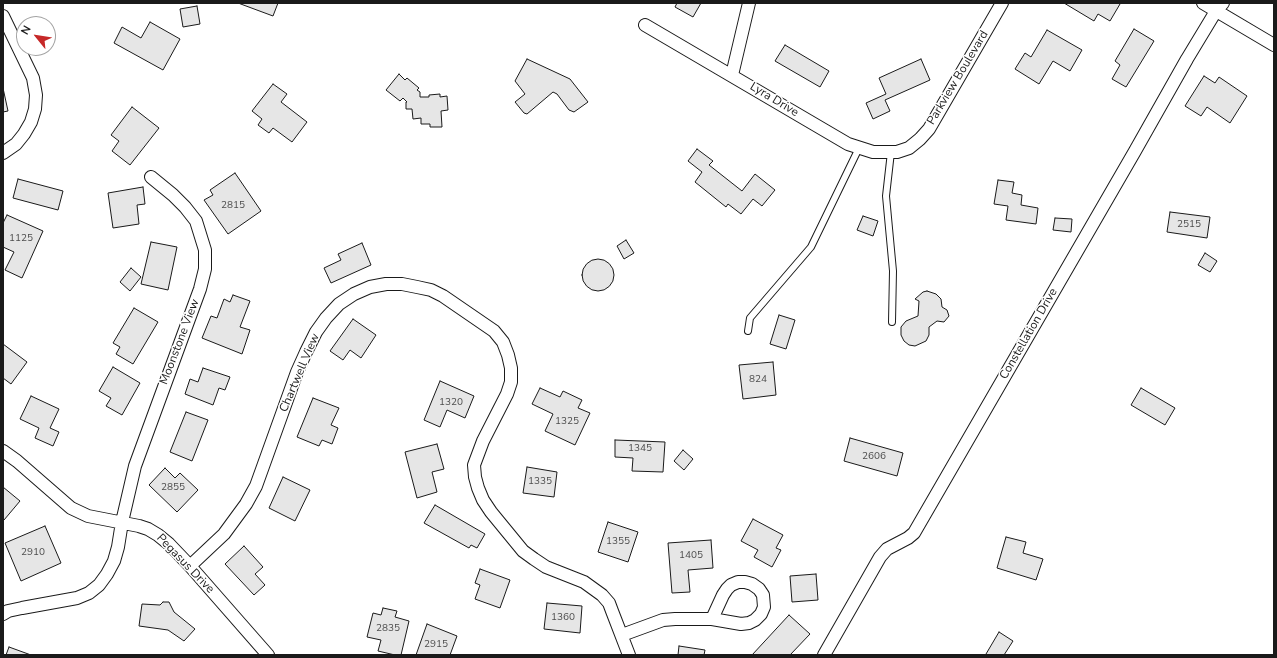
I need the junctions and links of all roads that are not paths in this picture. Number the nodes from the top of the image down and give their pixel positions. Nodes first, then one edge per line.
1 (749, 3) edge
2 (1002, 3) edge
3 (1203, 3) edge
4 (1220, 7) edge
5 (3, 16) edge
6 (645, 25) dead end
7 (1274, 45) edge
8 (732, 76) junction
9 (859, 148) junction
10 (909, 148) joint
11 (891, 152) junction
12 (3, 153) edge
13 (151, 178) dead end
14 (892, 322) dead end
15 (748, 331) dead end
16 (3, 451) edge
17 (122, 522) junction
18 (190, 566) junction
19 (3, 614) edge
20 (712, 619) dead end
21 (622, 635) junction
22 (268, 655) edge
23 (629, 655) edge
24 (824, 655) edge

1 - 8 street
2 - 10 street, Parkview Boulevard
3 - 4 street
4 - 7 street
4 - 24 street, Constellation Drive
5 - 12 street
6 - 8 street, Lyra Drive
8 - 9 street, Lyra Drive
9 - 11 street, Lyra Drive
9 - 15 lane
10 - 11 street, Lyra Drive
11 - 14 lane
13 - 17 street, Moonstone View
16 - 17 street, Pegasus Drive
17 - 18 street, Pegasus Drive
17 - 19 street, Moonstone View
18 - 21 street, Chartwell View
18 - 22 street, Pegasus Drive
20 - 21 street
21 - 23 street, Chartwell View

